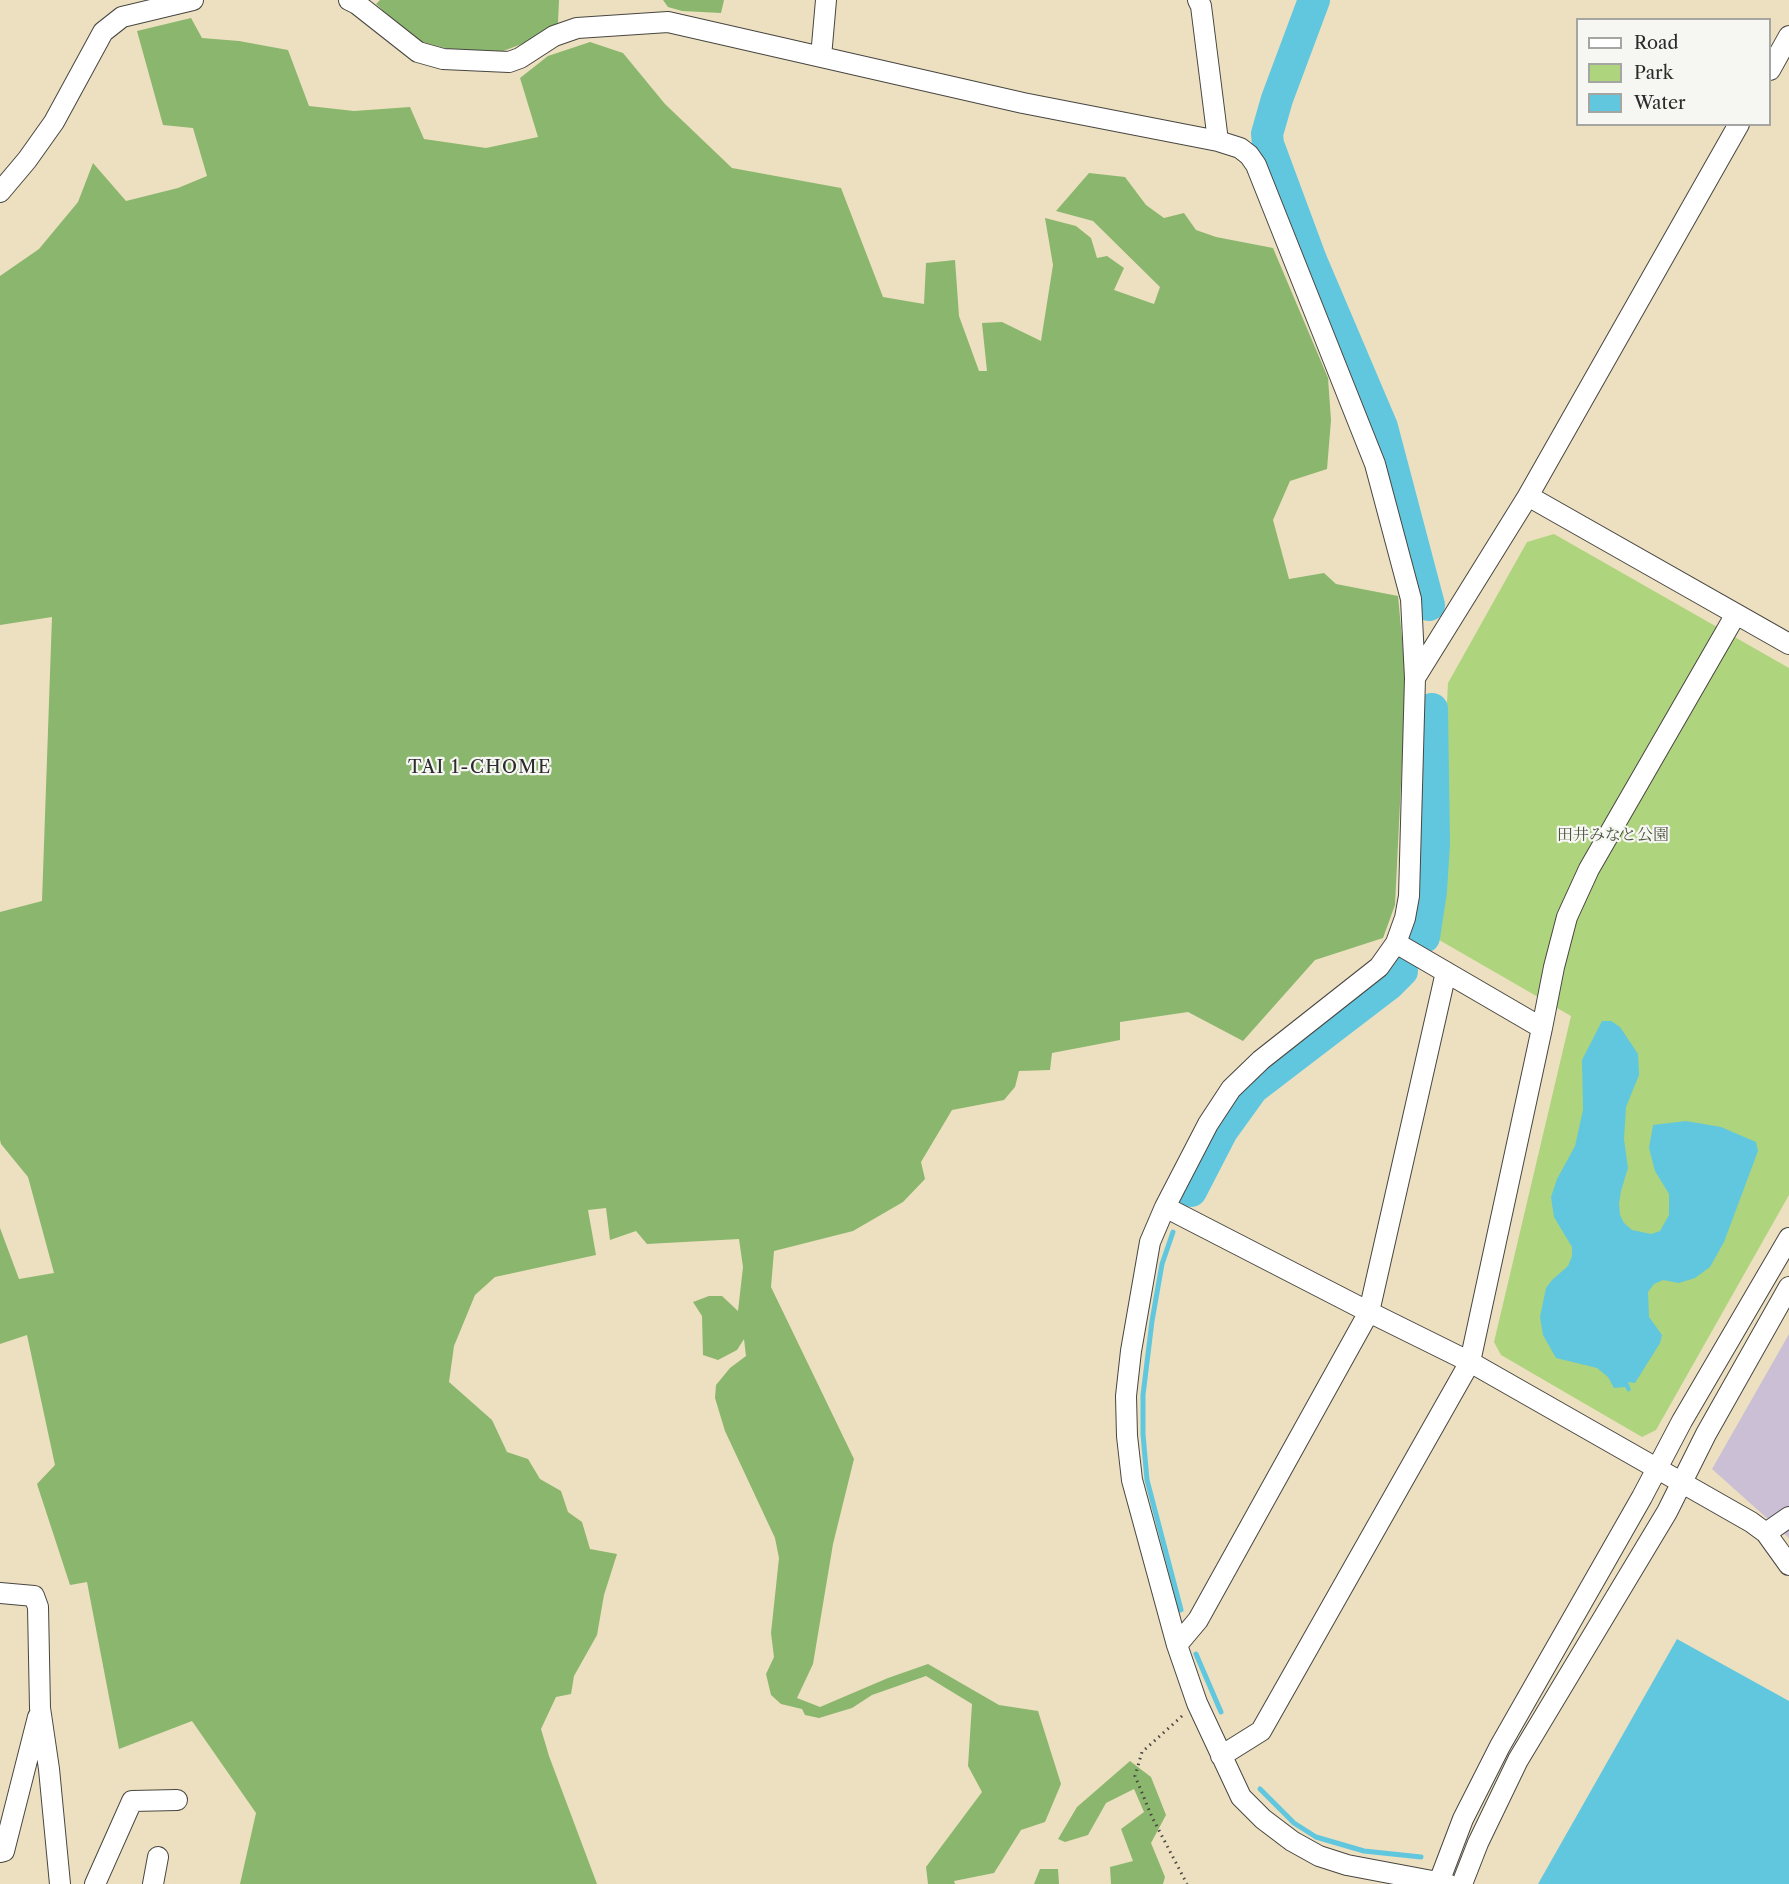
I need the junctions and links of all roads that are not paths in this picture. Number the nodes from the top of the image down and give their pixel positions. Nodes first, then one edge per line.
1 (193, 0) edge
2 (349, 0) edge
3 (826, 0) edge
4 (1198, 0) edge
5 (1789, 36) edge
6 (821, 57) junction
7 (1771, 68) edge
8 (1738, 126) edge
9 (1218, 141) junction
10 (0, 192) edge
11 (1528, 496) junction
12 (1736, 614) junction
13 (1789, 644) edge
14 (1415, 678) junction
15 (1396, 943) junction
16 (1446, 972) junction
17 (1542, 1028) junction
18 (1165, 1207) junction
19 (1789, 1238) edge
20 (1789, 1287) edge
21 (1369, 1312) junction
22 (1470, 1362) junction
23 (1657, 1469) junction
24 (1681, 1483) junction
25 (1789, 1517) edge
26 (1766, 1533) junction
27 (1789, 1565) edge
28 (0, 1593) edge
29 (1177, 1645) junction
30 (40, 1708) junction
31 (1221, 1756) junction
32 (177, 1800) dead end
33 (0, 1852) edge
34 (158, 1857) dead end
35 (60, 1884) edge
36 (95, 1884) edge
37 (153, 1884) edge
38 (1447, 1884) edge

1 - 10 street
2 - 6 street
3 - 6 street
4 - 9 street
5 - 7 street
6 - 9 street
8 - 11 street
9 - 14 street
11 - 12 street
11 - 14 street
12 - 13 street
12 - 17 street
14 - 15 street
15 - 16 street
15 - 18 street
16 - 17 street
16 - 21 street
17 - 22 street
18 - 21 street
18 - 29 street
19 - 23 street
20 - 24 street
21 - 22 street
21 - 29 street
22 - 23 street
22 - 31 street
23 - 24 street
23 - 38 street
24 - 26 street
24 - 38 street
25 - 26 street
26 - 27 street
28 - 30 street
29 - 31 street
30 - 33 street
30 - 35 street
31 - 38 street
32 - 36 street
34 - 37 street

